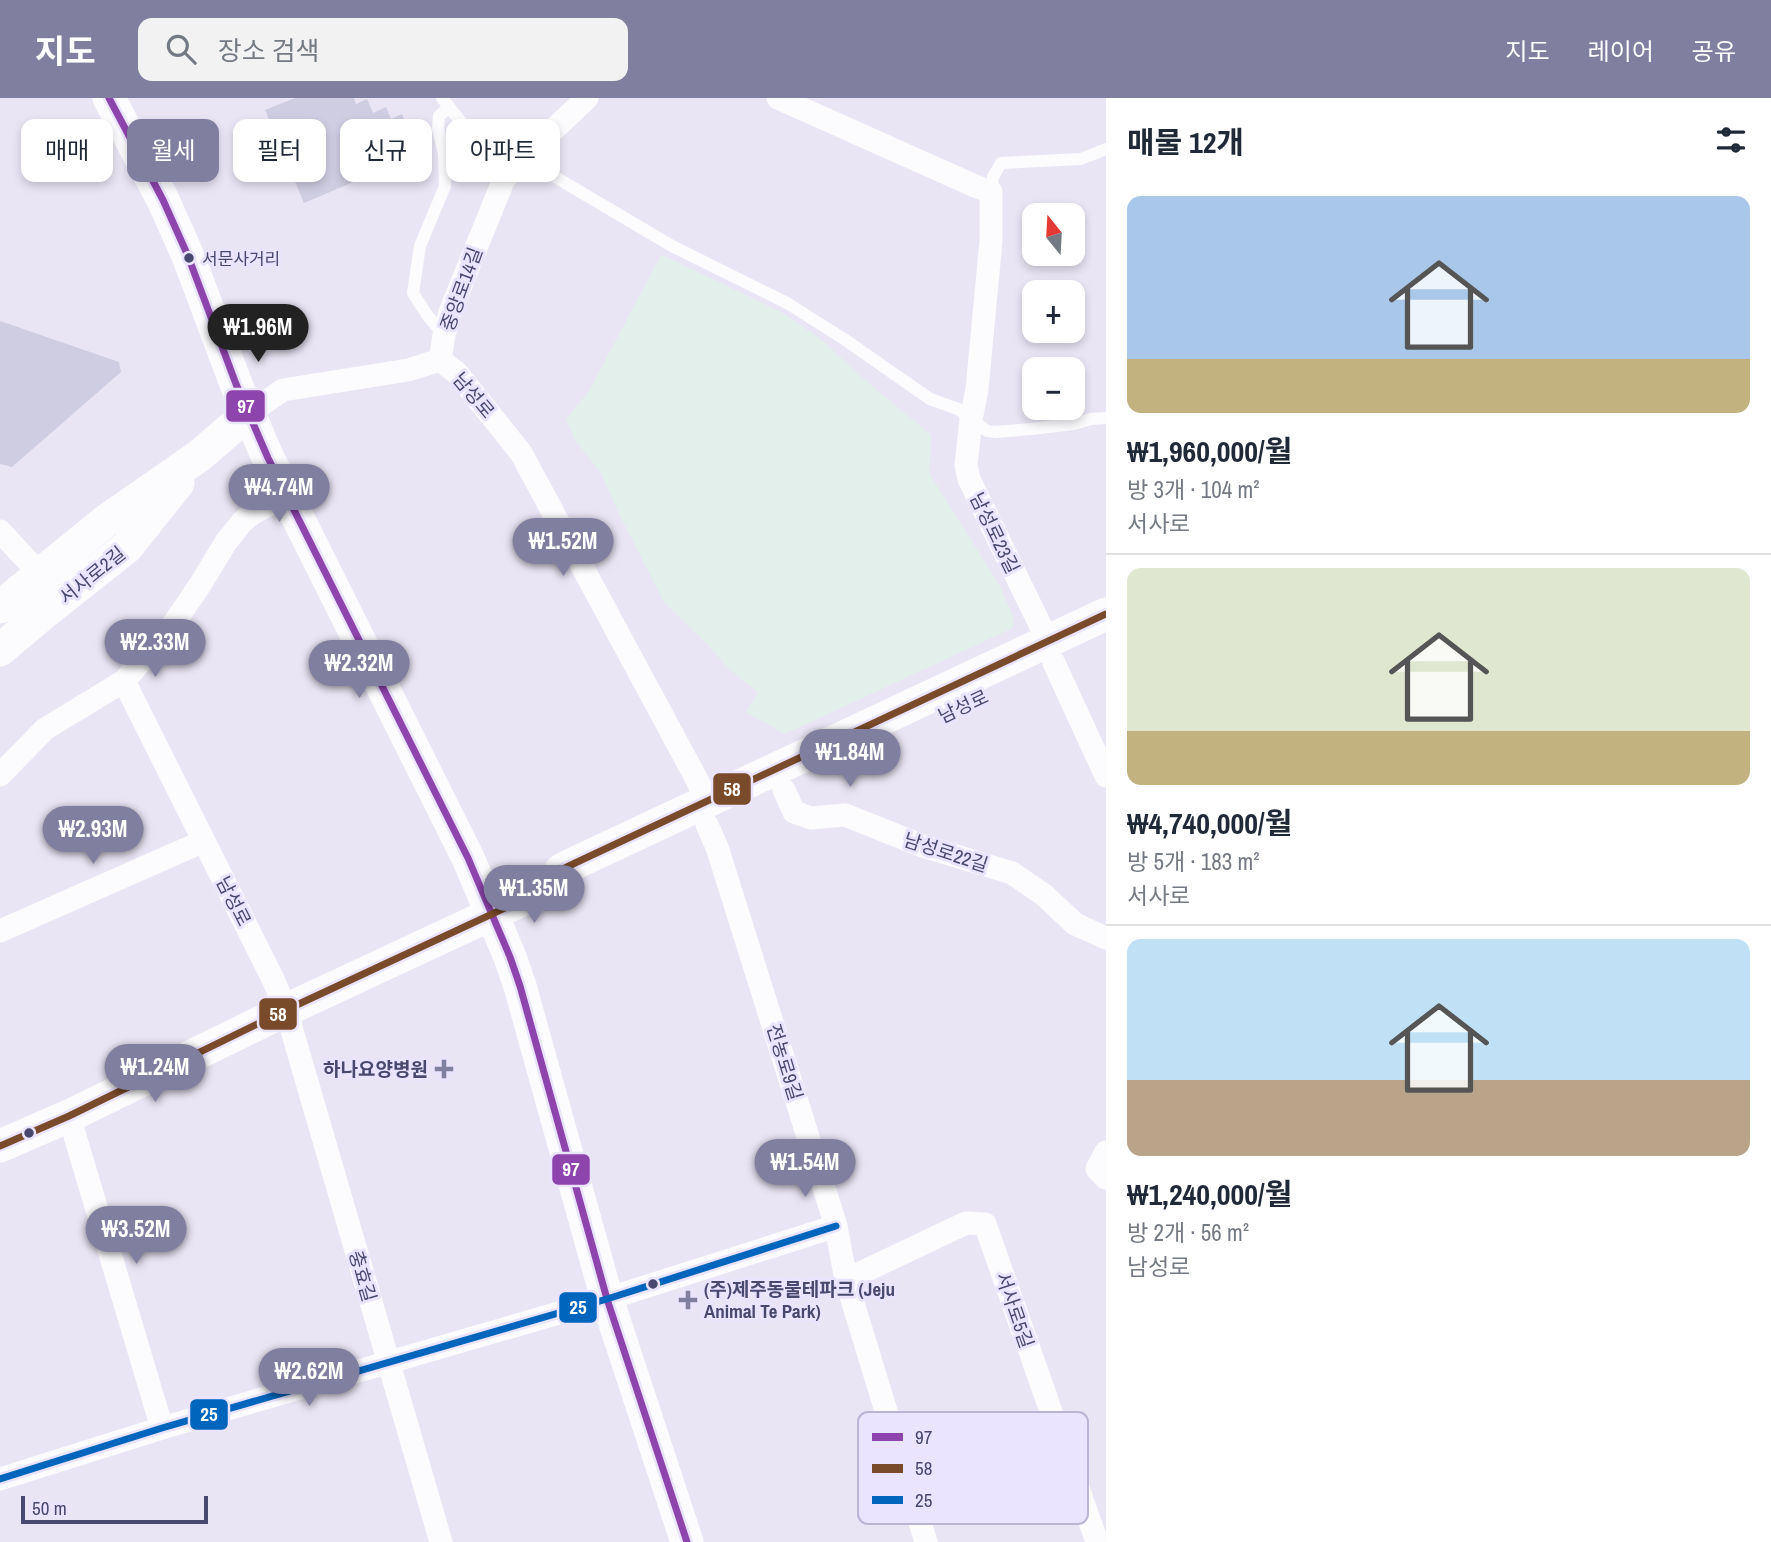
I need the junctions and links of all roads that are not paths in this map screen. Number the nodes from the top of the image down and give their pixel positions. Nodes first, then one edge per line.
1 (109, 98) edge
2 (587, 98) edge
3 (778, 98) edge
4 (446, 102) edge
5 (459, 119) edge
6 (560, 124) edge
7 (1106, 149) edge
8 (560, 180) edge
9 (503, 182) edge
10 (992, 192) junction
11 (444, 335) junction
12 (440, 360) junction
13 (249, 412) junction
14 (1106, 418) edge
15 (971, 420) junction
16 (199, 456) junction
17 (287, 495) junction
18 (0, 531) edge
19 (40, 574) junction
20 (0, 607) edge
21 (1106, 614) edge
22 (1106, 639) edge
23 (0, 650) edge
24 (1051, 652) junction
25 (124, 681) junction
26 (0, 775) edge
27 (1106, 776) edge
28 (784, 790) junction
29 (707, 813) junction
30 (204, 842) junction
31 (492, 914) junction
32 (0, 931) edge
33 (1106, 938) edge
34 (286, 1010) junction
35 (69, 1116) junction
36 (0, 1146) edge
37 (1106, 1152) edge
38 (1106, 1178) edge
39 (836, 1226) junction
40 (846, 1280) junction
41 (607, 1299) junction
42 (387, 1362) junction
43 (886, 1412) edge
44 (1051, 1412) edge
45 (162, 1428) junction
46 (0, 1479) edge
47 (1088, 1516) edge
48 (921, 1524) edge
49 (1096, 1539) edge
50 (435, 1540) edge
51 (687, 1542) edge
52 (926, 1542) edge

1 - 13 street
2 - 6 street, 중앙로14길
3 - 10 street
4 - 5 lane
4 - 11 lane
7 - 10 lane, 남성로23길
8 - 15 lane
9 - 11 street, 중앙로14길
10 - 15 street, 남성로23길
11 - 12 street, 중앙로14길
12 - 13 street
12 - 29 street, 남성로
13 - 16 street, 서사로2길
13 - 17 street
14 - 15 lane
15 - 24 street, 남성로23길
16 - 19 street, 서사로2길
16 - 23 street, 서사로2길
17 - 25 street
17 - 31 street
18 - 19 street
19 - 20 street, 서사로2길
21 - 24 street, 남성로
22 - 24 street, 남성로
24 - 27 street, 남성로23길
24 - 28 street, 남성로
24 - 29 street, 남성로
25 - 26 street
25 - 30 street, 남성로
28 - 29 street, 남성로
28 - 33 street, 남성로22길
29 - 31 street, 남성로
29 - 39 street, 전농로9길
30 - 32 street
30 - 34 street, 남성로
31 - 34 street, 남성로
31 - 41 street
34 - 35 street, 남성로
34 - 42 street, 충효길
35 - 36 street, 남성로
35 - 45 street
37 - 38 street
39 - 40 street, 전농로9길
39 - 41 street
40 - 43 street, 전농로9길
40 - 44 street, 서사로5길
41 - 42 street
41 - 51 street
42 - 45 street
42 - 50 street, 충효길
45 - 46 street
47 - 49 street, 서사로5길
48 - 52 street, 전농로9길

